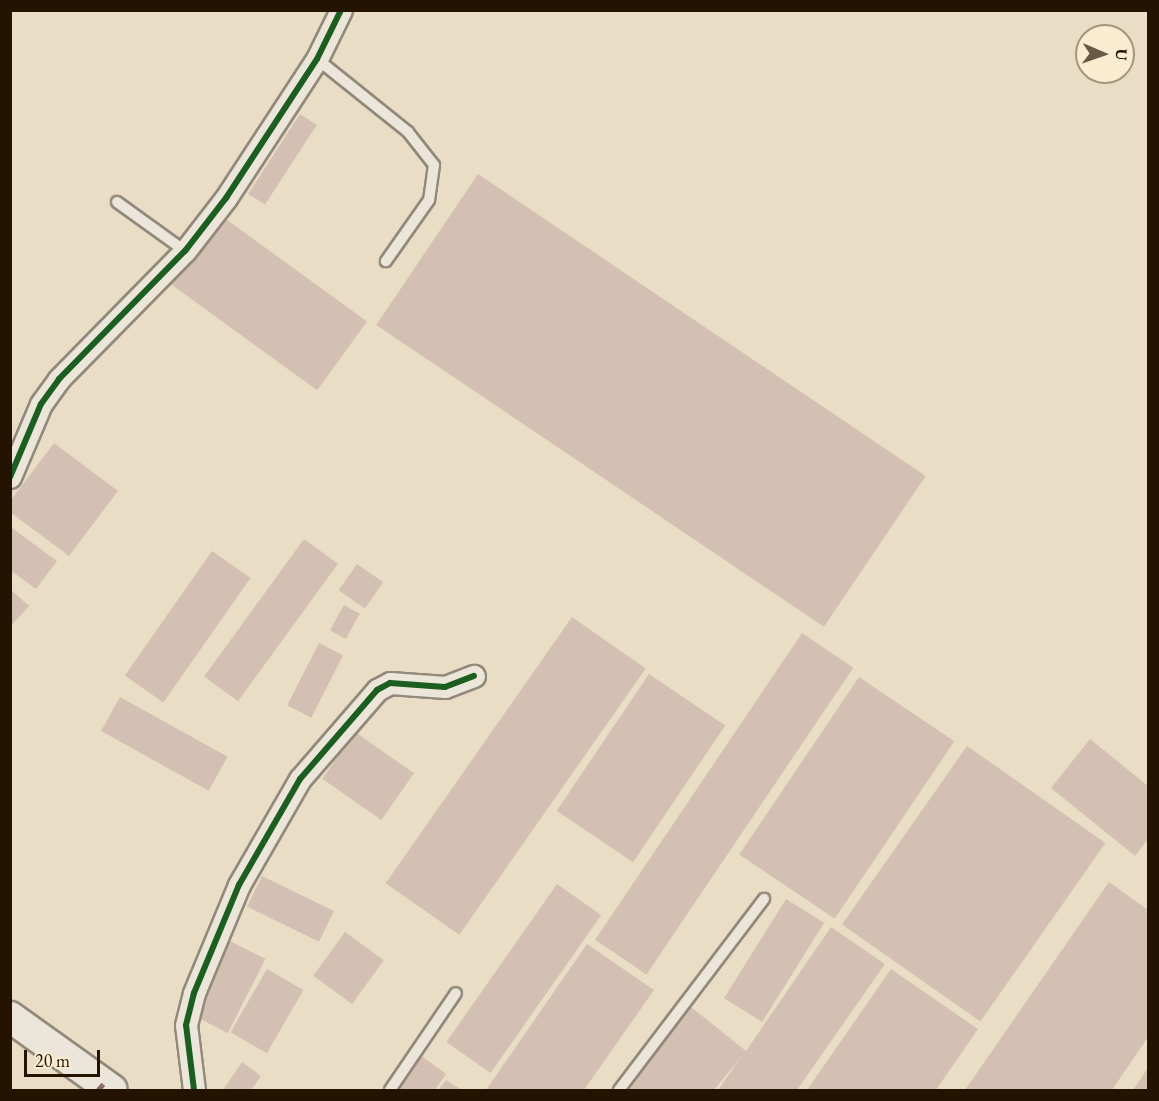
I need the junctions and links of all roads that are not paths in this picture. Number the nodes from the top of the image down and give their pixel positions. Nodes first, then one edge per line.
1 (341, 10) edge
2 (317, 59) junction
3 (117, 202) dead end
4 (185, 251) junction
5 (386, 261) dead end
6 (10, 477) edge
7 (474, 676) dead end
8 (764, 899) dead end
9 (456, 993) dead end
10 (10, 1017) edge
11 (104, 1088) edge
12 (194, 1090) edge
13 (390, 1090) edge
14 (619, 1090) edge

1 - 2 street
2 - 4 street
2 - 5 lane
3 - 4 lane
4 - 6 street
7 - 12 street
8 - 14 lane
9 - 13 lane
10 - 11 street

